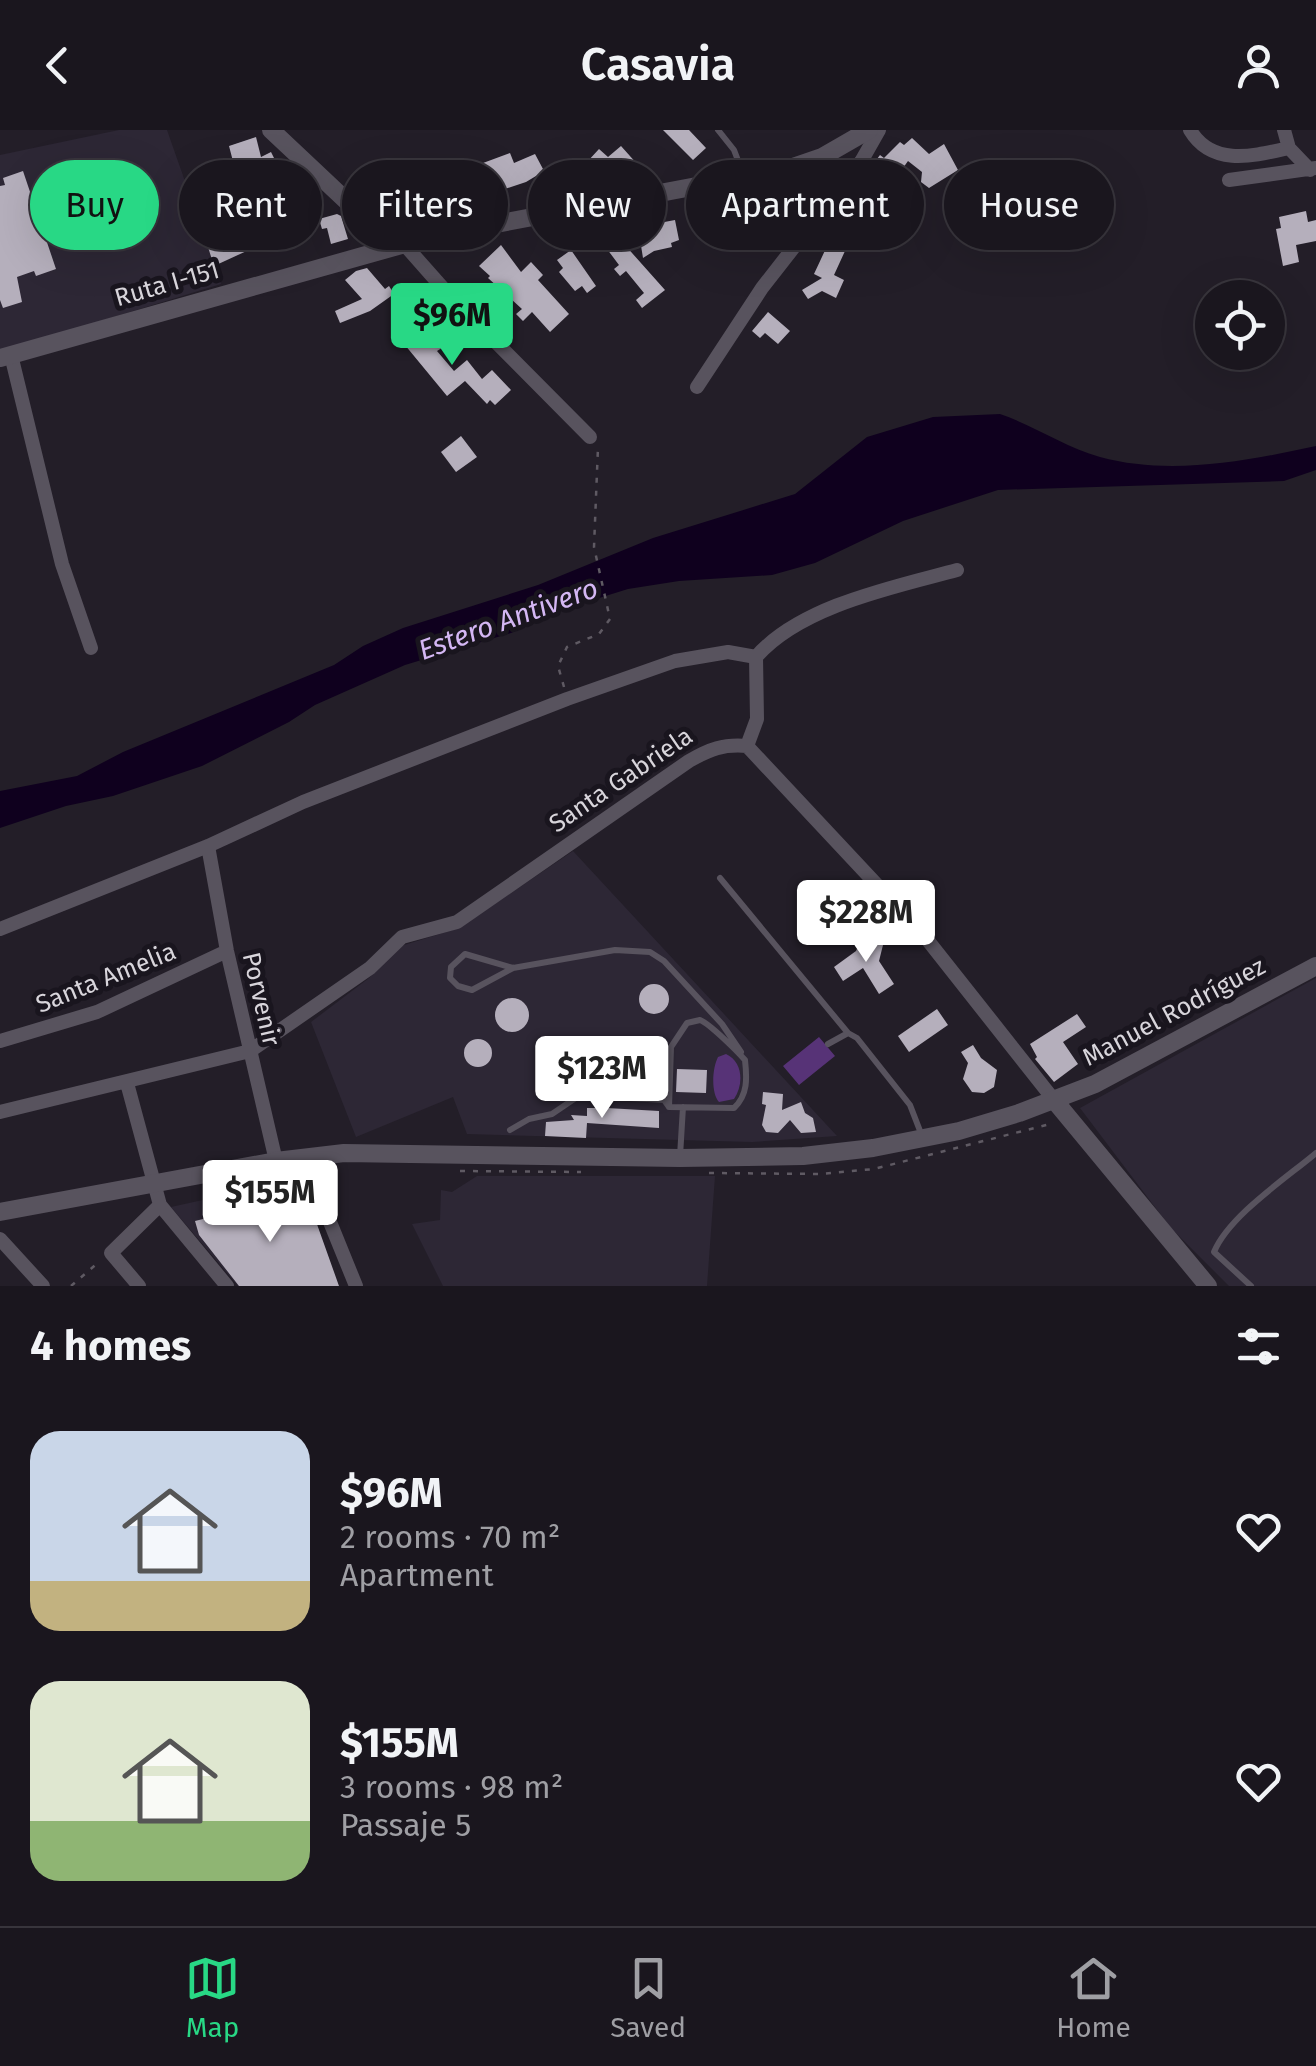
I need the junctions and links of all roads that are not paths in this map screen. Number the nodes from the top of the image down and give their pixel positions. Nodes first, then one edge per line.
1 (271, 130) edge
2 (718, 130) edge
3 (870, 130) edge
4 (879, 130) edge
5 (1190, 130) edge
6 (1284, 130) edge
7 (1289, 148) junction
8 (737, 160) edge
9 (814, 160) edge
10 (860, 160) edge
11 (1313, 169) edge
12 (1230, 180) dead end
13 (686, 189) edge
14 (342, 197) edge
15 (508, 221) edge
16 (377, 250) edge
17 (400, 250) edge
18 (791, 250) edge
19 (6, 356) edge
20 (697, 387) dead end
21 (590, 437) road end
22 (957, 570) dead end
23 (90, 648) dead end
24 (756, 656) junction
25 (747, 746) junction
26 (208, 846) junction
27 (720, 878) dead end
28 (0, 929) edge
29 (227, 951) junction
30 (1316, 966) edge
31 (513, 968) junction
32 (848, 1032) junction
33 (0, 1041) edge
34 (828, 1044) dead end
35 (250, 1052) junction
36 (745, 1060) junction
37 (127, 1083) junction
38 (1054, 1100) junction
39 (669, 1107) junction
40 (682, 1107) junction
41 (0, 1112) edge
42 (510, 1130) dead end
43 (923, 1138) junction
44 (1316, 1153) edge
45 (304, 1158) junction
46 (680, 1158) junction
47 (276, 1161) junction
48 (154, 1185) junction
49 (160, 1205) junction
50 (0, 1212) edge
51 (0, 1239) edge
52 (43, 1286) edge
53 (138, 1286) edge
54 (227, 1286) edge
55 (356, 1286) edge
56 (1208, 1286) edge
57 (1251, 1286) edge

1 - 14 street
2 - 8 lane
3 - 9 street, Ruta I-151
4 - 10 street
5 - 7 street
6 - 7 street
7 - 11 street
11 - 12 street
13 - 15 street, Ruta I-151
16 - 19 street, Ruta I-151
17 - 21 street
18 - 20 street
19 - 23 street
22 - 24 street
24 - 25 street
24 - 26 street
25 - 35 street, Santa Gabriela
25 - 38 street
26 - 28 street
26 - 29 street, Porvenir
27 - 32 lane
29 - 33 street, Santa Amelia
29 - 35 street, Porvenir
30 - 38 street, Manuel Rodríguez
31 - 31 lane
31 - 36 lane
32 - 34 lane
32 - 43 lane
35 - 37 street, Santa Gabriela
35 - 47 street, Porvenir
36 - 39 lane
36 - 40 lane
37 - 41 street, Santa Gabriela
37 - 48 street
38 - 43 street, Manuel Rodríguez
38 - 56 street
39 - 40 lane
39 - 42 lane
40 - 46 lane
43 - 46 street, Manuel Rodríguez
44 - 57 lane
45 - 46 street, Manuel Rodríguez
45 - 47 street, Manuel Rodríguez
45 - 55 street
47 - 48 street, Manuel Rodríguez
48 - 49 street
48 - 50 street, Manuel Rodríguez
49 - 53 street
49 - 54 street
51 - 52 street

